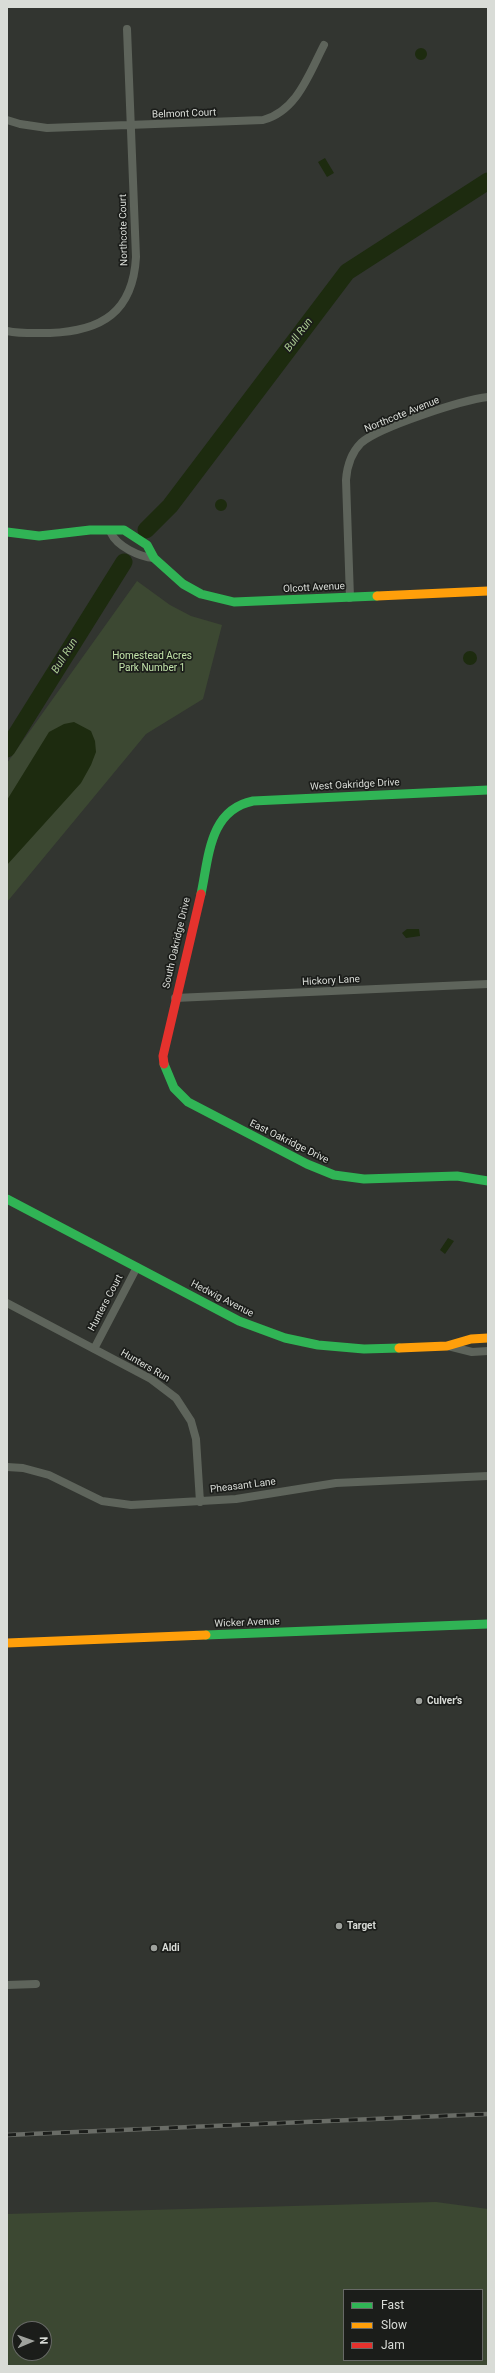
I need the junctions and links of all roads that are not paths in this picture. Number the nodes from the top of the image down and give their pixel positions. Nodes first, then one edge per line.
1 (127, 29) dead end
2 (324, 45) dead end
3 (7, 120) edge
4 (131, 126) junction
5 (7, 331) edge
6 (488, 397) edge
7 (7, 532) edge
8 (111, 533) junction
9 (154, 558) junction
10 (488, 591) edge
11 (350, 598) junction
12 (488, 790) edge
13 (225, 813) joint
14 (488, 984) edge
15 (176, 998) junction
16 (167, 1080) joint
17 (488, 1181) edge
18 (7, 1199) edge
19 (137, 1267) junction
20 (7, 1303) edge
21 (488, 1338) edge
22 (447, 1346) junction
23 (94, 1348) junction
24 (488, 1351) edge
25 (7, 1467) edge
26 (488, 1476) edge
27 (200, 1502) junction
28 (488, 1624) edge
29 (7, 1643) edge
30 (36, 1984) dead end
31 (7, 1985) edge

1 - 4 street, Northcote Court
2 - 4 street, Belmont Court
3 - 4 street, Belmont Court
4 - 5 street, Northcote Court
6 - 11 street, Northcote Avenue
7 - 8 main road, Olcott Avenue
8 - 9 street, Olcott Avenue
8 - 9 main road, Olcott Avenue
9 - 11 main road, Olcott Avenue
10 - 11 main road, Olcott Avenue
12 - 13 main road, West Oakridge Drive
13 - 15 main road, South Oakridge Drive
14 - 15 street, Hickory Lane
15 - 16 main road, South Oakridge Drive
16 - 17 main road, East Oakridge Drive
18 - 19 main road, Hedwig Avenue
19 - 22 main road, Hedwig Avenue
19 - 23 street, Hunters Court
20 - 23 street, Hunters Run
21 - 22 main road, Hedwig Avenue
22 - 24 street, Hedwig Avenue
23 - 27 street, Hunters Run
25 - 27 street, Pheasant Lane
26 - 27 street, Pheasant Lane
28 - 29 main road, Wicker Avenue
30 - 31 street

